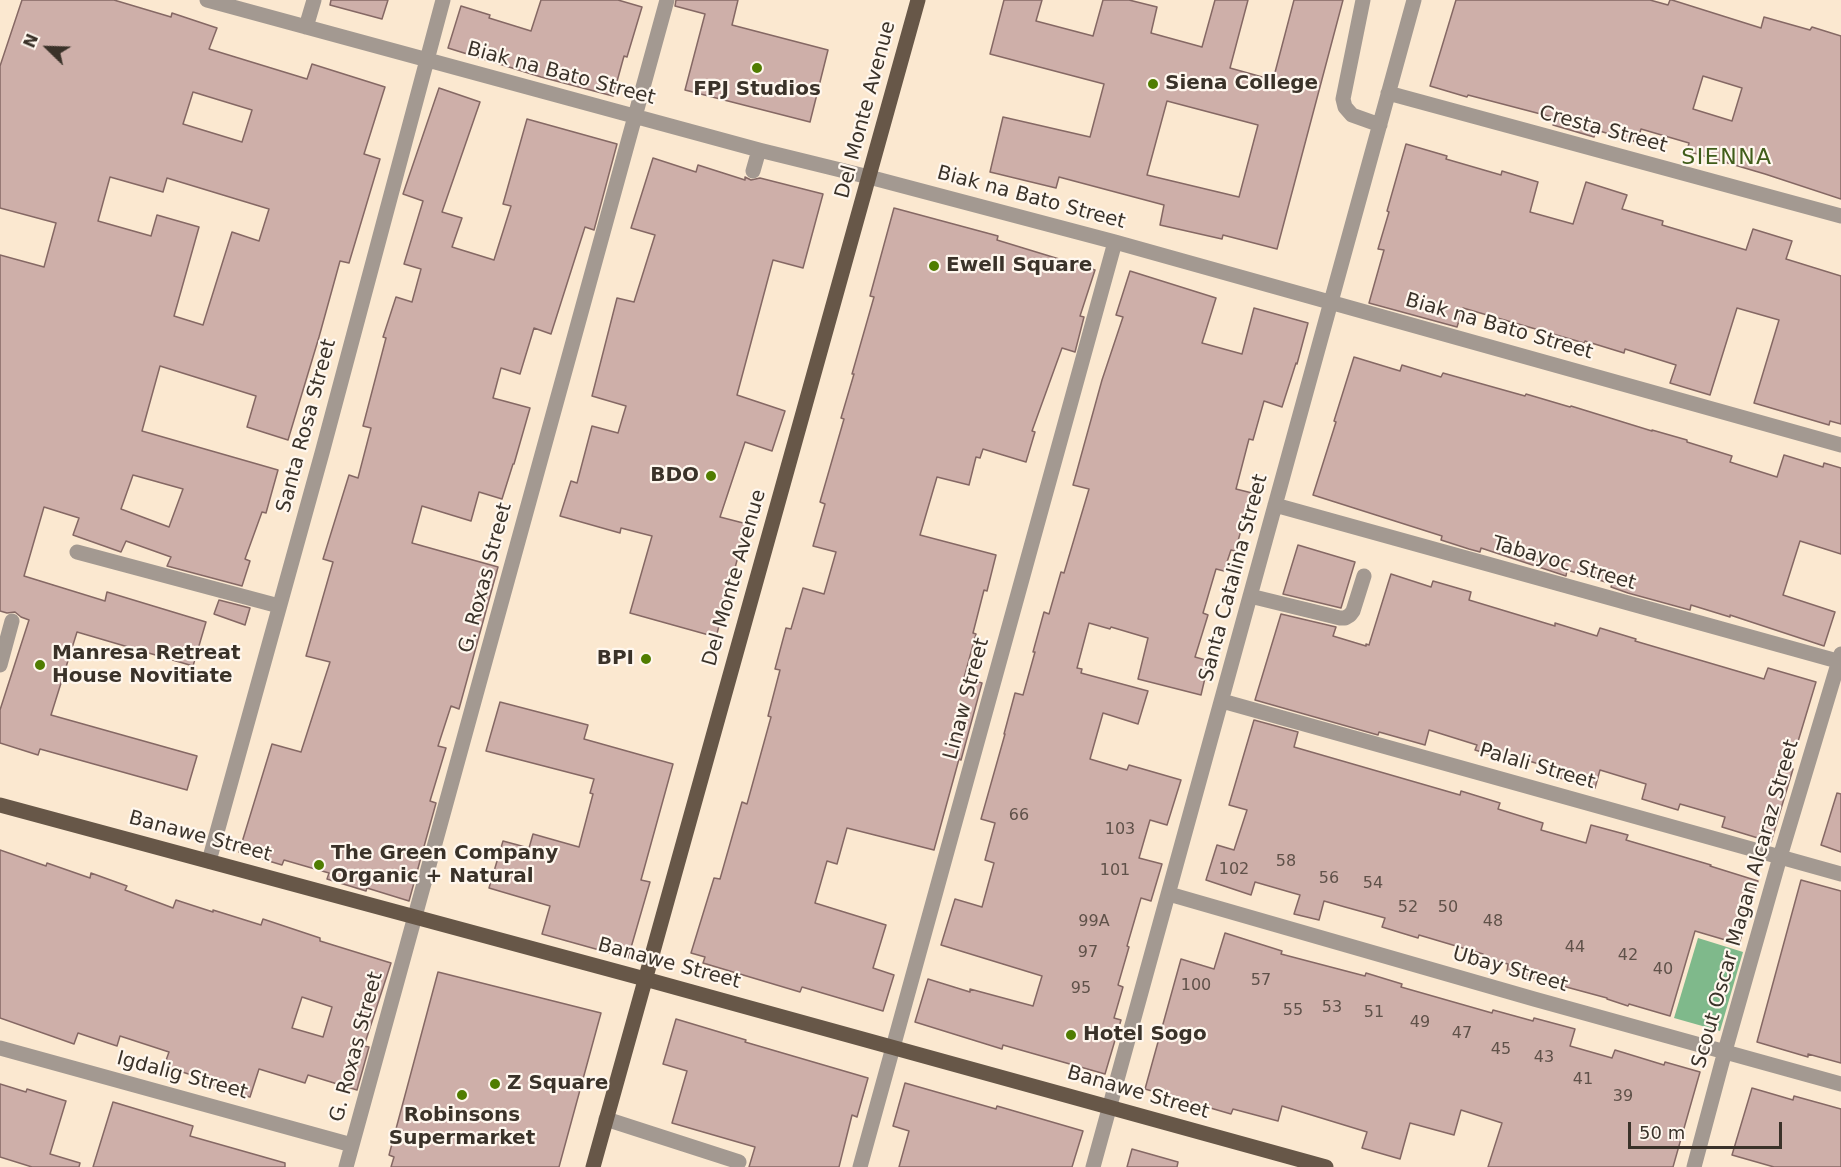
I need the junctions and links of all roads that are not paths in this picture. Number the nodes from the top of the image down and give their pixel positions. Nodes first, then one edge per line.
1 (314, 0) edge
2 (443, 0) edge
3 (667, 0) edge
4 (918, 0) edge
5 (1363, 0) edge
6 (1414, 0) edge
7 (217, 1) edge
8 (306, 27) junction
9 (427, 60) junction
10 (1388, 93) junction
11 (634, 116) junction
12 (1380, 125) junction
13 (759, 150) junction
14 (753, 171) dead end
15 (869, 177) junction
16 (1841, 216) edge
17 (1115, 242) junction
18 (1331, 302) junction
19 (1841, 445) edge
20 (1275, 505) junction
21 (77, 552) dead end
22 (1364, 576) dead end
23 (1250, 596) junction
24 (279, 606) junction
25 (12, 621) dead end
26 (1840, 659) edge
27 (0, 665) edge
28 (1222, 701) junction
29 (0, 805) edge
30 (1780, 857) junction
31 (208, 861) junction
32 (1841, 874) edge
33 (1168, 894) junction
34 (415, 916) junction
35 (645, 979) junction
36 (893, 1047) junction
37 (0, 1048) edge
38 (1725, 1051) junction
39 (1841, 1084) edge
40 (1110, 1106) junction
41 (606, 1119) junction
42 (352, 1145) junction
43 (739, 1162) dead end
44 (346, 1167) edge
45 (593, 1167) edge
46 (860, 1167) edge
47 (1094, 1167) edge
48 (1326, 1167) edge
49 (1694, 1167) edge

1 - 8 street
2 - 9 street, Santa Rosa Street
3 - 11 street, G. Roxas Street
4 - 15 main road, Del Monte Avenue
5 - 12 street
6 - 10 street, Santa Catalina Street
7 - 8 street, Biak na Bato Street
8 - 9 street, Biak na Bato Street
9 - 11 street, Biak na Bato Street
9 - 24 street, Santa Rosa Street
10 - 12 street, Santa Catalina Street
10 - 16 street, Cresta Street
11 - 13 street, Biak na Bato Street
11 - 34 street, G. Roxas Street
12 - 18 street, Santa Catalina Street
13 - 14 street
13 - 15 street, Biak na Bato Street
15 - 17 street, Biak na Bato Street
15 - 35 main road, Del Monte Avenue
17 - 18 street, Biak na Bato Street
17 - 36 street, Linaw Street
18 - 19 street, Biak na Bato Street
18 - 20 street, Santa Catalina Street
20 - 23 street, Santa Catalina Street
20 - 26 street, Tabayoc Street
21 - 24 street
22 - 23 street
23 - 28 street, Santa Catalina Street
24 - 31 street, Santa Rosa Street
25 - 27 street
26 - 30 street, Scout Oscar Magan Alcaraz Street
28 - 30 street, Palali Street
28 - 33 street, Santa Catalina Street
29 - 31 main road, Banawe Street
30 - 32 street, Palali Street
30 - 38 street, Scout Oscar Magan Alcaraz Street
31 - 34 main road, Banawe Street
33 - 38 street, Ubay Street
33 - 40 street, Santa Catalina Street
34 - 35 main road, Banawe Street
34 - 42 street, G. Roxas Street
35 - 36 main road, Banawe Street
35 - 41 main road, Del Monte Avenue
36 - 40 main road, Banawe Street
36 - 46 street, Linaw Street
37 - 42 street, Igdalig Street
38 - 39 street, Ubay Street
38 - 49 street, Scout Oscar Magan Alcaraz Street
40 - 47 street, Santa Catalina Street
40 - 48 main road, Banawe Street
41 - 43 street
41 - 45 main road, Del Monte Avenue
42 - 44 street, G. Roxas Street

